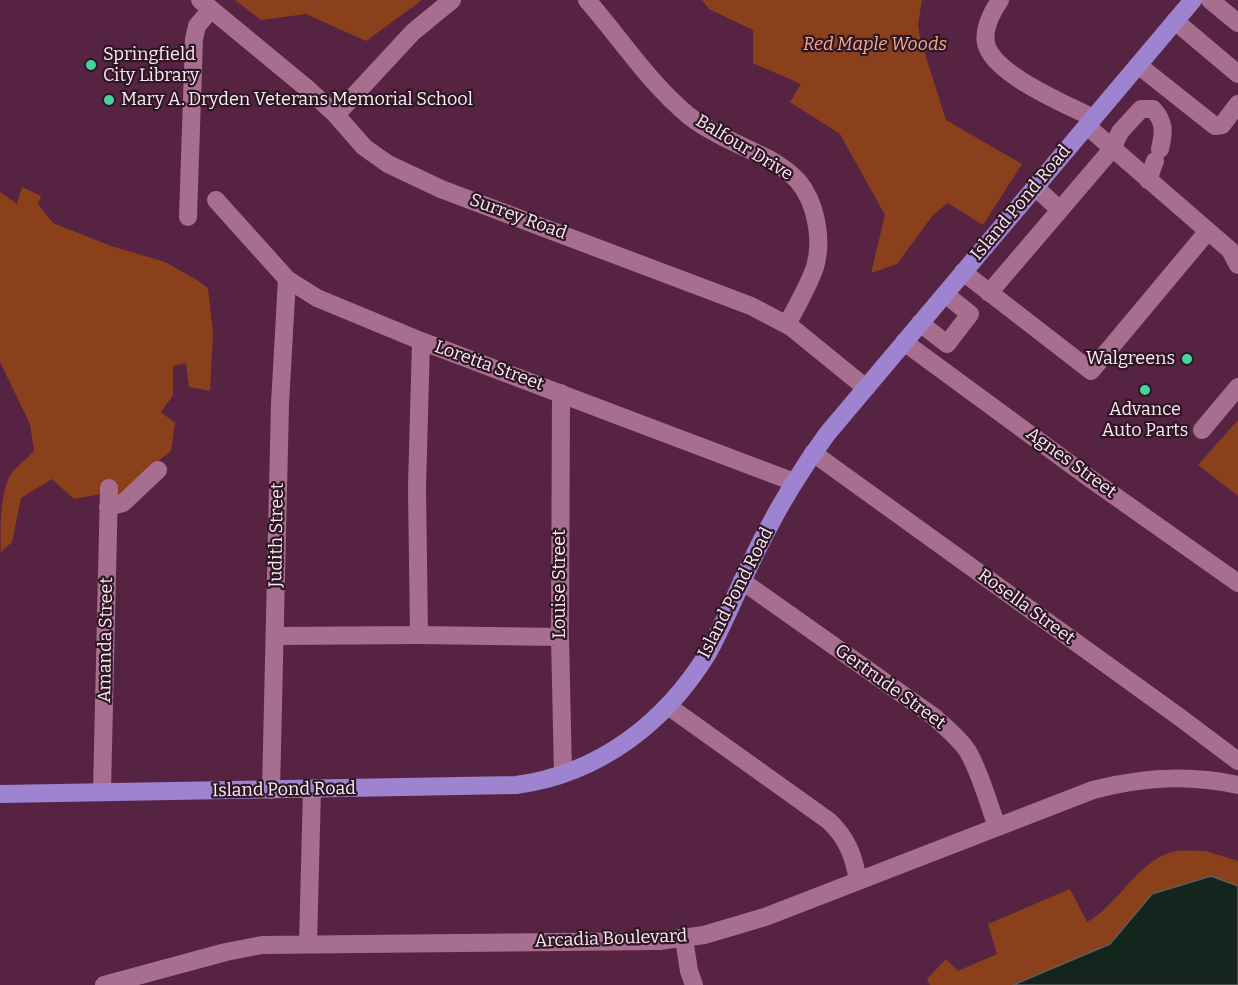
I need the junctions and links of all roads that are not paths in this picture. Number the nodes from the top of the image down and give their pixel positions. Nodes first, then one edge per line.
1 (452, 0) edge
2 (587, 0) edge
3 (1000, 0) edge
4 (1193, 0) edge
5 (1210, 0) edge
6 (205, 4) edge
7 (1175, 21) junction
8 (1238, 23) edge
9 (1138, 66) junction
10 (1238, 74) edge
11 (1238, 104) edge
12 (336, 116) junction
13 (1090, 122) junction
14 (1112, 149) junction
15 (1148, 180) junction
16 (1035, 187) junction
17 (216, 200) dead end
18 (1060, 210) junction
19 (188, 217) dead end
20 (1208, 231) junction
21 (1238, 265) edge
22 (963, 272) junction
23 (287, 279) junction
24 (989, 293) junction
25 (945, 294) junction
26 (787, 324) junction
27 (920, 324) junction
28 (421, 341) junction
29 (904, 342) junction
30 (946, 344) junction
31 (932, 363) junction
32 (1238, 387) edge
33 (866, 388) junction
34 (561, 393) junction
35 (1202, 430) dead end
36 (813, 453) junction
37 (158, 470) dead end
38 (794, 482) junction
39 (109, 488) dead end
40 (108, 507) junction
41 (742, 581) junction
42 (1238, 583) edge
43 (419, 635) junction
44 (275, 636) junction
45 (560, 637) junction
46 (668, 706) junction
47 (1238, 761) edge
48 (563, 774) junction
49 (1238, 785) edge
50 (312, 789) junction
51 (271, 790) junction
52 (102, 791) junction
53 (0, 794) edge
54 (997, 826) junction
55 (858, 881) junction
56 (684, 939) junction
57 (308, 944) junction
58 (104, 985) edge
59 (694, 985) edge

1 - 12 street
2 - 26 street, Balfour Drive
3 - 13 street
4 - 7 main road, Island Pond Road
5 - 8 street
6 - 12 street, Surrey Road
6 - 19 street
7 - 9 main road, Island Pond Road
7 - 10 street
9 - 11 street
9 - 13 main road, Island Pond Road
12 - 26 street, Surrey Road
13 - 14 street
13 - 16 main road, Island Pond Road
14 - 15 street
14 - 15 street
14 - 18 street
15 - 20 street
16 - 18 street
16 - 22 main road, Island Pond Road
17 - 23 street, Loretta Street
18 - 24 street
20 - 21 street
20 - 24 street
22 - 24 street
22 - 25 main road, Island Pond Road
23 - 28 street, Loretta Street
23 - 44 street, Judith Street
25 - 27 main road, Island Pond Road
25 - 30 street
26 - 33 street, Surrey Road
27 - 29 main road, Island Pond Road
27 - 30 street
28 - 34 street, Loretta Street
28 - 43 street
29 - 31 street, Agnes Street
29 - 33 main road, Island Pond Road
30 - 31 street
31 - 42 street, Agnes Street
32 - 35 street
33 - 36 main road, Island Pond Road
34 - 38 street, Loretta Street
34 - 45 street, Louise Street
36 - 38 main road, Island Pond Road
36 - 47 street, Rosella Street
37 - 40 street
38 - 41 main road, Island Pond Road
39 - 40 street, Amanda Street
40 - 52 street, Amanda Street
41 - 46 main road, Island Pond Road
41 - 54 street, Gertrude Street
43 - 44 street
43 - 45 street
44 - 51 street, Judith Street
45 - 48 street, Louise Street
46 - 48 main road, Island Pond Road
46 - 55 street
48 - 50 main road, Island Pond Road
49 - 54 street, Arcadia Boulevard
50 - 51 main road, Island Pond Road
50 - 57 street
51 - 52 main road, Island Pond Road
52 - 53 main road, Island Pond Road
54 - 55 street, Arcadia Boulevard
55 - 56 street, Arcadia Boulevard
56 - 57 street, Arcadia Boulevard
56 - 59 street
57 - 58 street, Arcadia Boulevard

